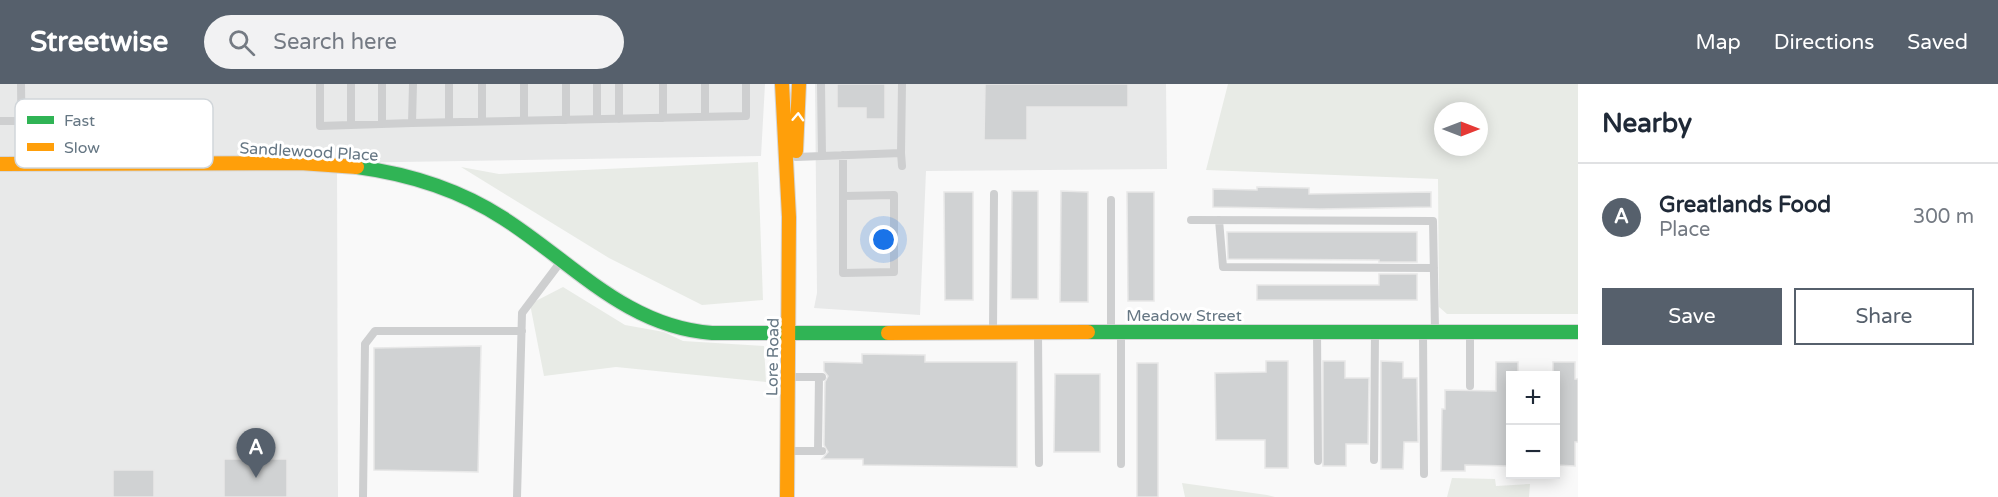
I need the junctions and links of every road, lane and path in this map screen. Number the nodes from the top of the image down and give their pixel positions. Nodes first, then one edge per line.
1 (320, 84) edge
2 (351, 84) edge
3 (382, 84) edge
4 (412, 84) edge
5 (448, 84) edge
6 (482, 84) edge
7 (524, 84) edge
8 (566, 84) edge
9 (597, 84) edge
10 (619, 84) edge
11 (663, 84) edge
12 (705, 84) edge
13 (746, 84) edge
14 (782, 84) edge
15 (799, 84) edge
16 (821, 84) edge
17 (902, 84) edge
18 (705, 117) junction
19 (619, 118) junction
20 (663, 118) junction
21 (597, 119) junction
22 (524, 120) junction
23 (566, 120) junction
24 (482, 121) junction
25 (449, 122) junction
26 (412, 123) junction
27 (382, 124) junction
28 (351, 125) junction
29 (901, 153) junction
30 (822, 155) junction
31 (843, 155) junction
32 (796, 158) junction
33 (213, 163) edge
34 (902, 166) dead end
35 (994, 194) dead end
36 (844, 196) junction
37 (1111, 200) dead end
38 (789, 217) junction
39 (1191, 220) dead end
40 (1219, 220) junction
41 (560, 263) junction
42 (1434, 268) junction
43 (522, 331) junction
44 (1116, 331) junction
45 (1317, 331) junction
46 (1376, 331) junction
47 (1429, 331) junction
48 (993, 332) junction
49 (1038, 332) junction
50 (1470, 332) junction
51 (1578, 332) edge
52 (789, 334) junction
53 (789, 377) junction
54 (1470, 386) dead end
55 (787, 451) junction
56 (1374, 460) dead end
57 (1318, 461) dead end
58 (1039, 463) dead end
59 (1121, 464) dead end
60 (1424, 474) dead end
61 (363, 497) edge
62 (517, 497) edge
63 (787, 497) edge

1 - 28 lane
2 - 28 lane
3 - 27 lane
4 - 26 lane
5 - 25 lane
6 - 24 lane
7 - 22 lane
8 - 23 lane
9 - 21 lane
10 - 19 lane
11 - 20 lane
12 - 18 lane
13 - 18 lane
14 - 38 street, Lore Road
32 -> 15 street, Lore Road
16 - 30 lane
17 - 29 lane
18 - 20 lane
19 - 20 lane
19 - 21 lane
21 - 23 lane
22 - 23 lane
22 - 24 lane
24 - 25 lane
25 - 26 lane
26 - 27 lane
27 - 28 lane
29 - 31 lane
29 - 34 lane
30 - 31 lane
30 - 32 lane
31 - 36 lane
32 - 38 street, Lore Road
33 - 41 street, Sandlewood Place
35 - 48 lane
36 - 36 lane
37 - 44 lane
38 - 52 street, Lore Road
39 - 40 lane
40 - 42 lane
40 - 42 lane
41 - 43 lane
41 - 52 street, Sandlewood Place
42 - 47 lane
43 - 61 lane
43 - 62 lane
44 - 45 street, Meadow Street
44 - 49 street, Meadow Street
44 - 59 lane
45 - 46 street, Meadow Street
45 - 57 lane
46 - 47 street, Meadow Street
46 - 56 lane
47 - 50 street, Meadow Street
47 - 60 lane
48 - 49 street, Meadow Street
48 - 52 street, Meadow Street
49 - 58 lane
50 - 51 street, Meadow Street
50 - 54 lane
52 - 53 street, Lore Road
53 - 55 street, Lore Road
53 - 55 lane
55 - 63 street, Lore Road

